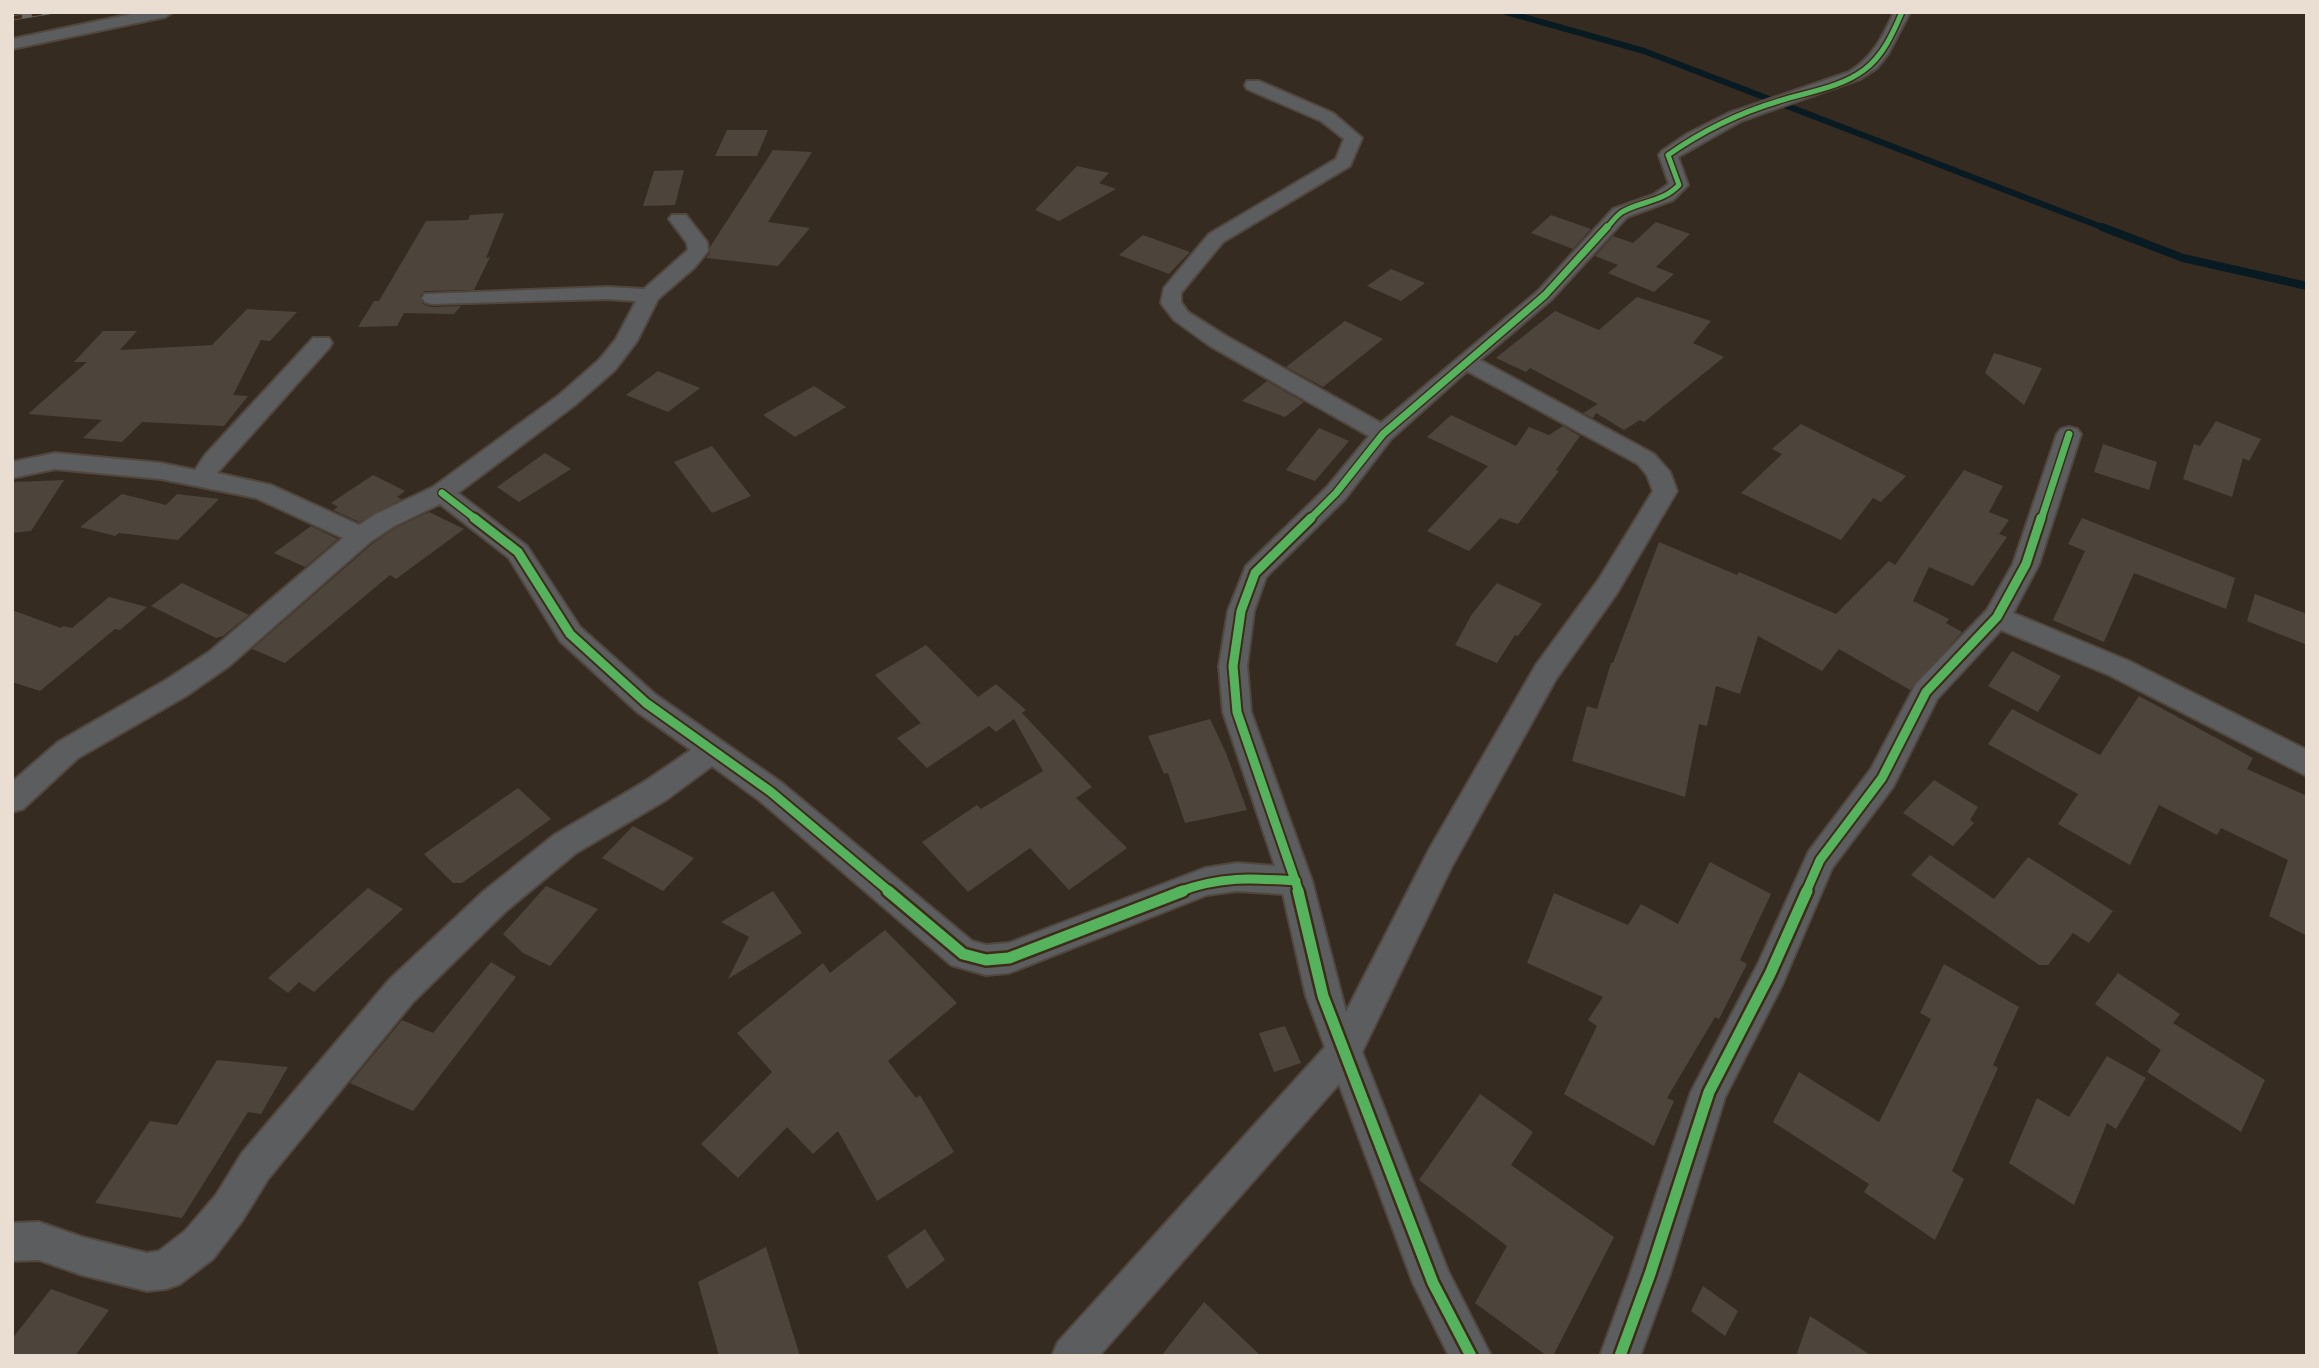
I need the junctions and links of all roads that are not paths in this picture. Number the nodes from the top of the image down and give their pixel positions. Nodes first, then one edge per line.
1 (165, 12) edge
2 (1902, 12) edge
3 (12, 44) edge
4 (1253, 85) dead end
5 (680, 219) dead end
6 (649, 296) junction
7 (432, 298) dead end
8 (321, 343) dead end
9 (1465, 361) junction
10 (2069, 433) dead end
11 (1383, 434) junction
12 (12, 471) edge
13 (208, 480) junction
14 (442, 493) junction
15 (361, 536) junction
16 (1997, 617) junction
17 (713, 750) junction
18 (2307, 764) edge
19 (12, 800) edge
20 (1296, 881) junction
21 (1344, 1052) junction
22 (12, 1242) edge
23 (1072, 1356) edge
24 (1471, 1356) edge
25 (1619, 1356) edge

1 - 3 street
2 - 9 street
4 - 11 street
5 - 6 street
6 - 7 street
6 - 14 street
8 - 13 street
9 - 11 street
9 - 21 street
10 - 16 street
11 - 20 street
12 - 13 street
13 - 15 street
14 - 15 street
14 - 17 street
15 - 19 street
16 - 18 street
16 - 25 street
17 - 20 street
17 - 22 street
20 - 21 street
21 - 23 street
21 - 24 street

